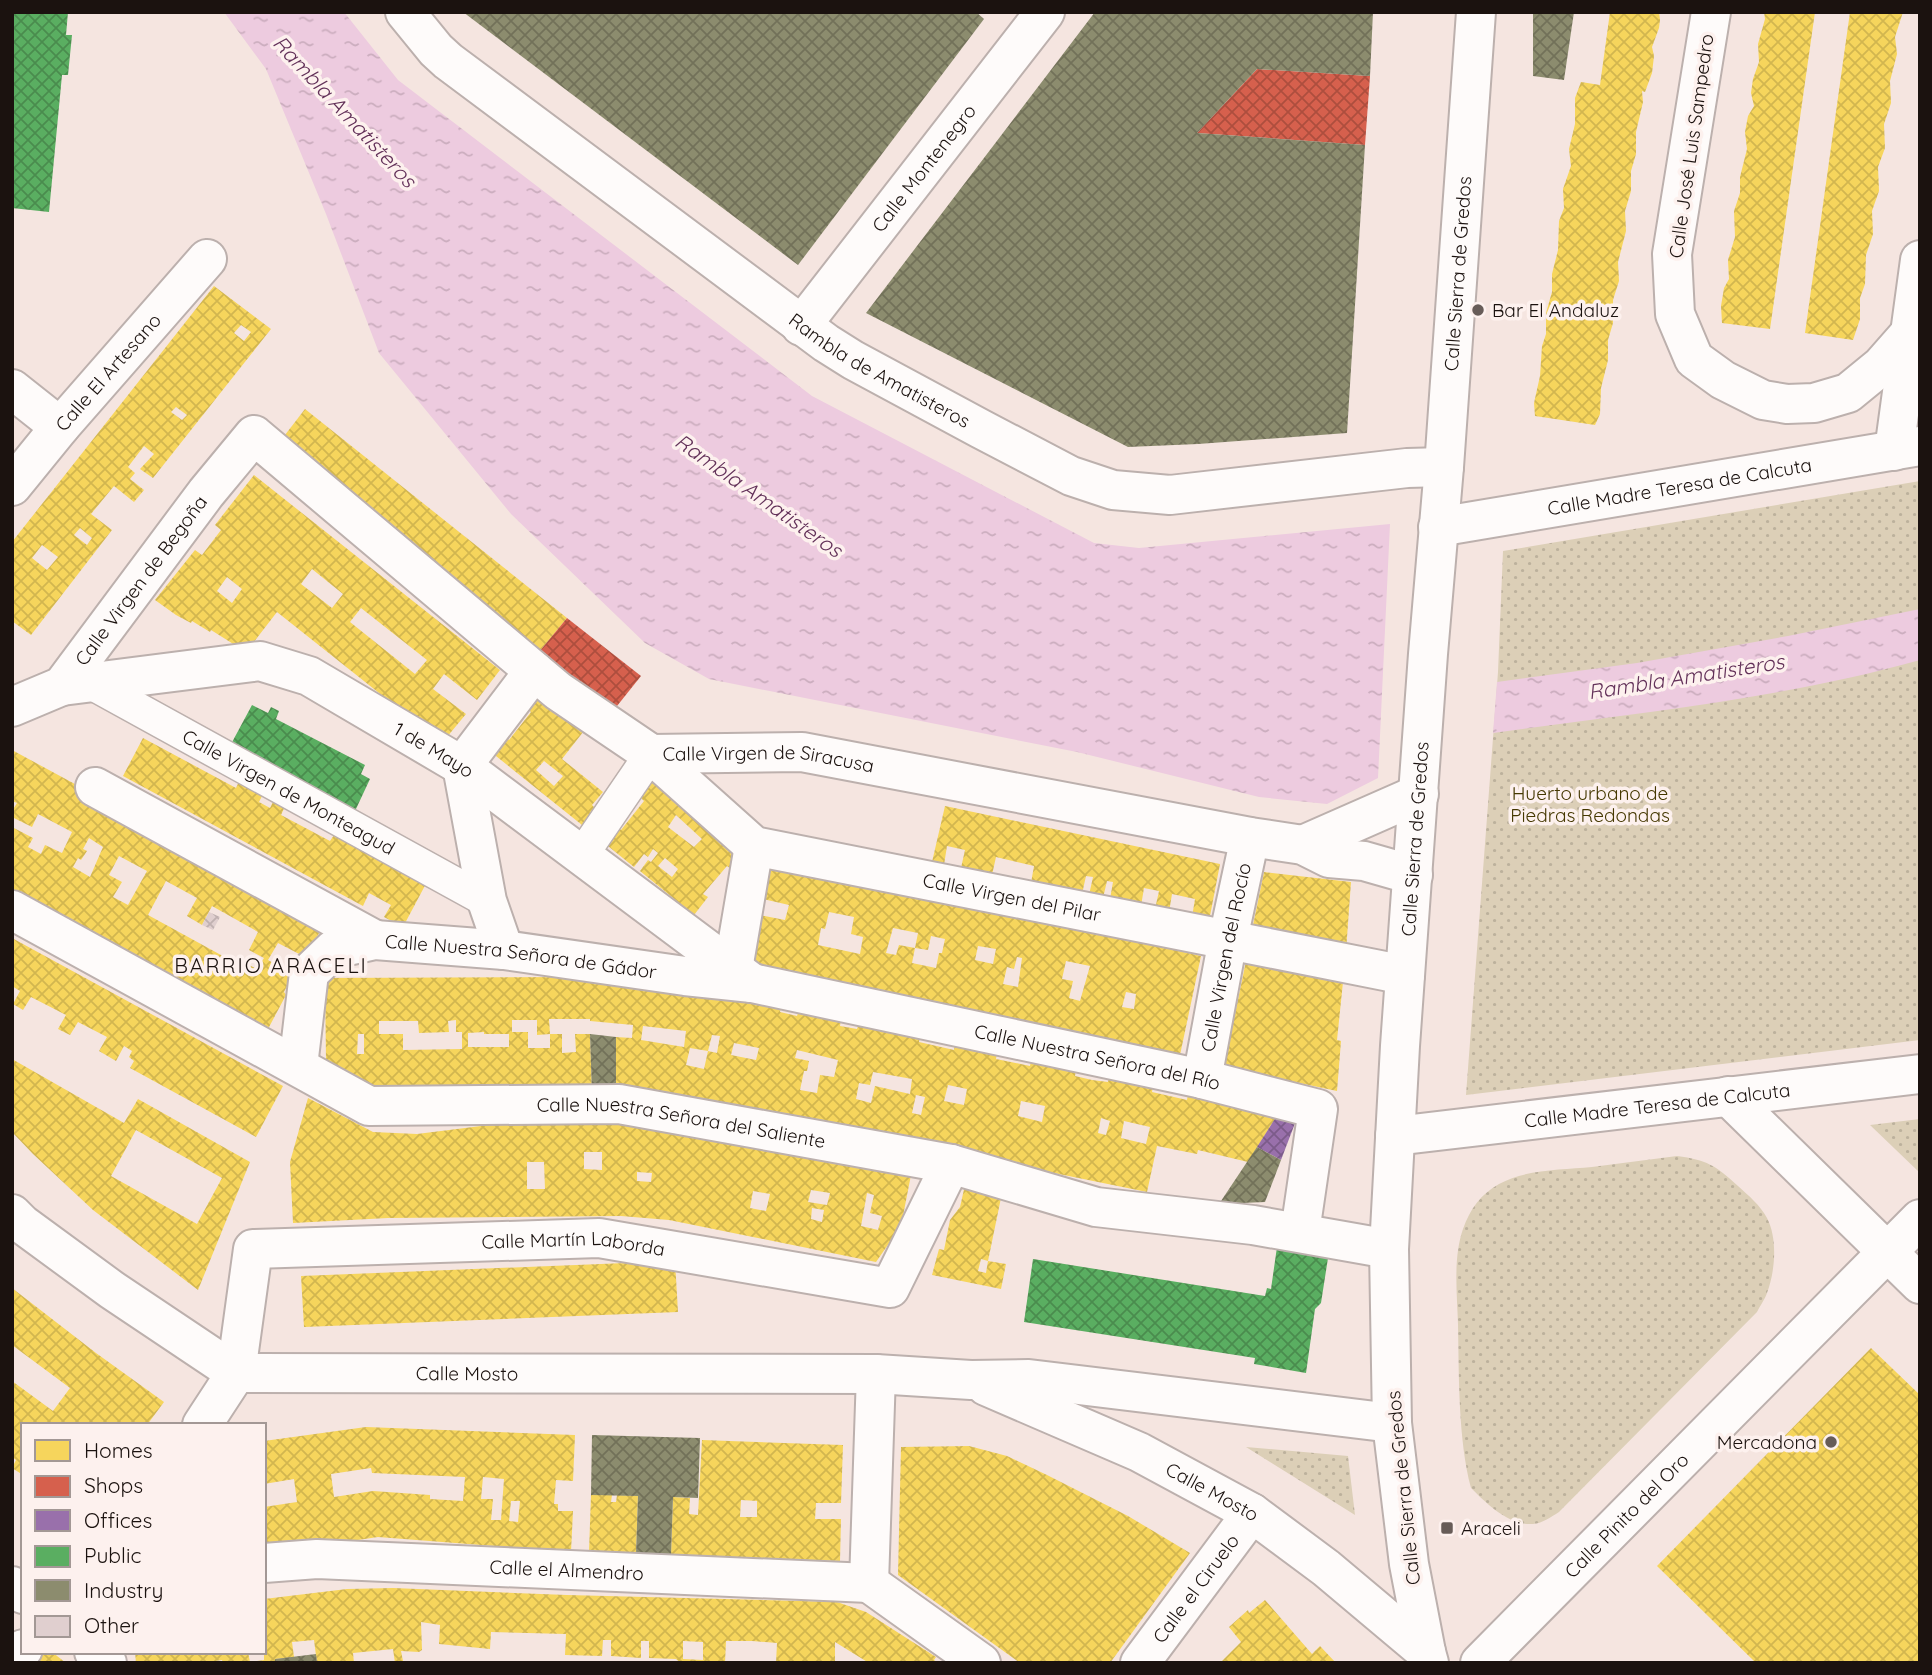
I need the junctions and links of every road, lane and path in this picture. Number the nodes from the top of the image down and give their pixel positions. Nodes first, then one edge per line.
1 (405, 12) edge
2 (1045, 12) edge
3 (1476, 12) edge
4 (1711, 12) edge
5 (207, 259) dead end
6 (1920, 260) edge
7 (801, 326) junction
8 (1910, 333) junction
9 (12, 390) edge
10 (60, 428) junction
11 (254, 435) joint
12 (1907, 448) edge
13 (1444, 467) junction
14 (12, 486) edge
15 (1438, 527) junction
16 (534, 671) junction
17 (75, 684) junction
18 (12, 708) edge
19 (651, 754) junction
20 (462, 766) junction
21 (95, 787) dead end
22 (1419, 794) junction
23 (1250, 837) junction
24 (1303, 845) junction
25 (754, 846) junction
26 (582, 855) junction
27 (1413, 875) junction
28 (486, 901) junction
29 (12, 910) edge
30 (1228, 939) junction
31 (375, 940) junction
32 (504, 950) junction
33 (1405, 975) junction
34 (743, 976) junction
35 (298, 1066) junction
36 (1920, 1074) edge
37 (1202, 1079) junction
38 (1728, 1096) junction
39 (1395, 1136) junction
40 (951, 1164) junction
41 (12, 1213) edge
42 (1920, 1219) edge
43 (1300, 1233) junction
44 (1389, 1249) junction
45 (1888, 1252) junction
46 (1920, 1284) edge
47 (236, 1373) junction
48 (876, 1374) junction
49 (971, 1380) junction
50 (203, 1423) edge
51 (1392, 1423) junction
52 (1252, 1513) junction
53 (266, 1563) edge
54 (869, 1583) junction
55 (1428, 1658) edge
56 (981, 1663) edge
57 (1140, 1663) edge
58 (1480, 1663) edge

1 - 7 street, Rambla de Amatisteros
2 - 7 street, Calle Montenegro
3 - 13 street, Calle Sierra de Gredos
4 - 8 street, Calle José Luis Sampedro
5 - 10 street, Calle El Artesano
6 - 8 street
7 - 13 street, Rambla de Amatisteros
8 - 12 street
9 - 10 street
10 - 14 street, Calle El Artesano
11 - 16 street, Calle Virgen de Siracusa
11 - 17 street, Calle Virgen de Begoña
12 - 15 street, Calle Madre Teresa de Calcuta
13 - 15 street, Calle Sierra de Gredos
15 - 22 street, Calle Sierra de Gredos
16 - 19 street, Calle Virgen de Siracusa
16 - 20 street
17 - 18 street, Calle Virgen de Begoña
17 - 20 street, 1 de Mayo
17 - 28 street, Calle Virgen de Monteagud
19 - 23 street, Calle Virgen de Siracusa
19 - 25 street
19 - 26 street
20 - 26 street, 1 de Mayo
20 - 28 street
21 - 31 street
22 - 24 street
22 - 27 street, Calle Sierra de Gredos
23 - 24 street, Calle Virgen de Siracusa
23 - 30 street, Calle Virgen del Rocío
24 - 27 street, Calle Virgen de Siracusa
25 - 30 street, Calle Virgen del Pilar
25 - 34 street
26 - 34 street, 1 de Mayo
27 - 33 street, Calle Sierra de Gredos
28 - 32 street
29 - 35 street, Calle Nuestra Señora del Saliente
30 - 33 street, Calle Virgen del Pilar
30 - 37 street, Calle Virgen del Rocío
31 - 32 street, Calle Nuestra Señora de Gádor
31 - 35 street, Calle Nuestra Señora de Gádor
32 - 34 street, Calle Nuestra Señora de Gádor
33 - 39 street, Calle Sierra de Gredos
34 - 37 street, Calle Nuestra Señora del Río
35 - 40 street, Calle Nuestra Señora del Saliente
36 - 38 street, Calle Madre Teresa de Calcuta
37 - 43 street, Calle Nuestra Señora del Río
38 - 39 street, Calle Madre Teresa de Calcuta
38 - 45 street
39 - 44 street, Calle Sierra de Gredos
40 - 43 street, Calle Nuestra Señora del Saliente
40 - 47 street, Calle Martín Laborda
41 - 47 street
42 - 45 street, Calle Pinito del Oro
43 - 44 street, Calle Nuestra Señora del Saliente
44 - 51 street, Calle Sierra de Gredos
45 - 46 street
45 - 58 street, Calle Pinito del Oro
47 - 48 street, Calle Mosto
47 - 50 street
48 - 49 street, Calle Mosto
48 - 54 street
49 - 51 street, Calle Mosto
49 - 52 street, Calle Mosto
51 - 55 street, Calle Sierra de Gredos
52 - 55 street, Calle Mosto
52 - 57 street, Calle el Ciruelo
53 - 54 street, Calle el Almendro
54 - 56 street

